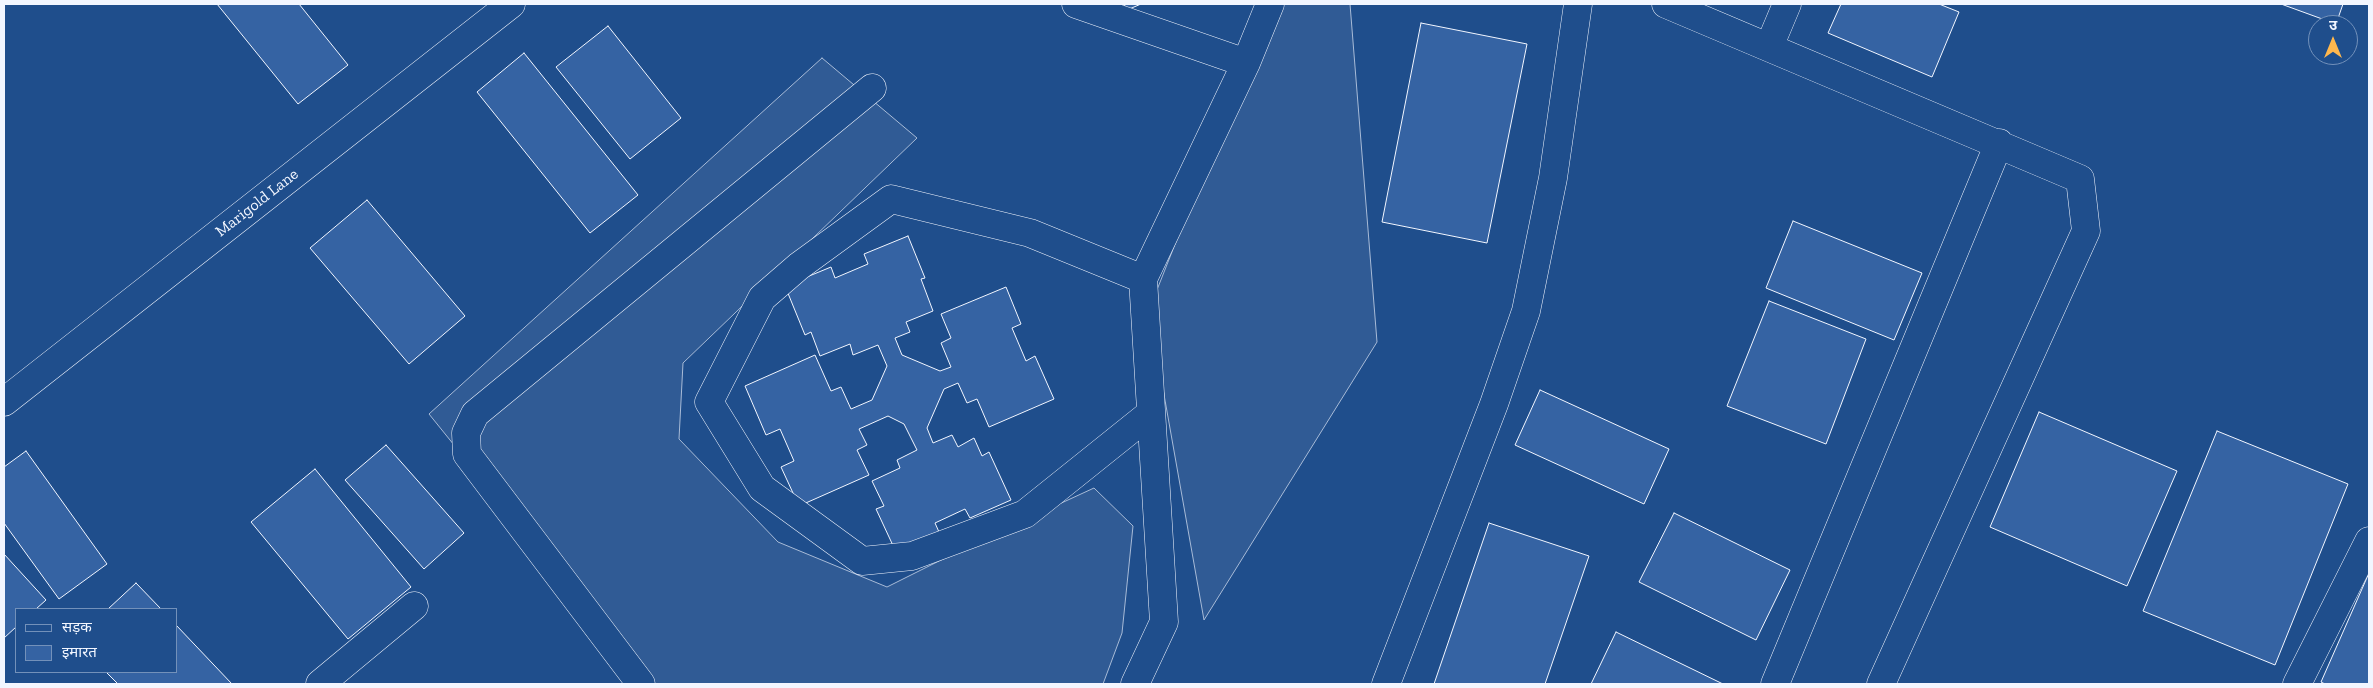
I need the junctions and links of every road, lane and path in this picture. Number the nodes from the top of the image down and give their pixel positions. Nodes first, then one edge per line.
1 (511, 4) edge
2 (1076, 4) edge
3 (1270, 4) edge
4 (1578, 4) edge
5 (1666, 4) edge
6 (1786, 4) edge
7 (1768, 47) junction
8 (1246, 64) junction
9 (872, 88) dead end
10 (1999, 143) junction
11 (1143, 280) junction
12 (4, 402) edge
13 (1151, 413) junction
14 (2369, 541) edge
15 (414, 606) dead end
16 (320, 684) edge
17 (641, 684) edge
18 (1135, 684) edge
19 (1386, 684) edge
20 (1775, 684) edge
21 (1881, 684) edge
22 (2297, 684) edge

1 - 12 street, Marigold Lane
2 - 8 street
3 - 8 street
4 - 19 street
5 - 7 street
6 - 7 street
7 - 10 street
8 - 11 street
9 - 17 street
10 - 20 street
10 - 21 street
11 - 13 street
11 - 13 street
13 - 18 street
14 - 22 street
15 - 16 street

